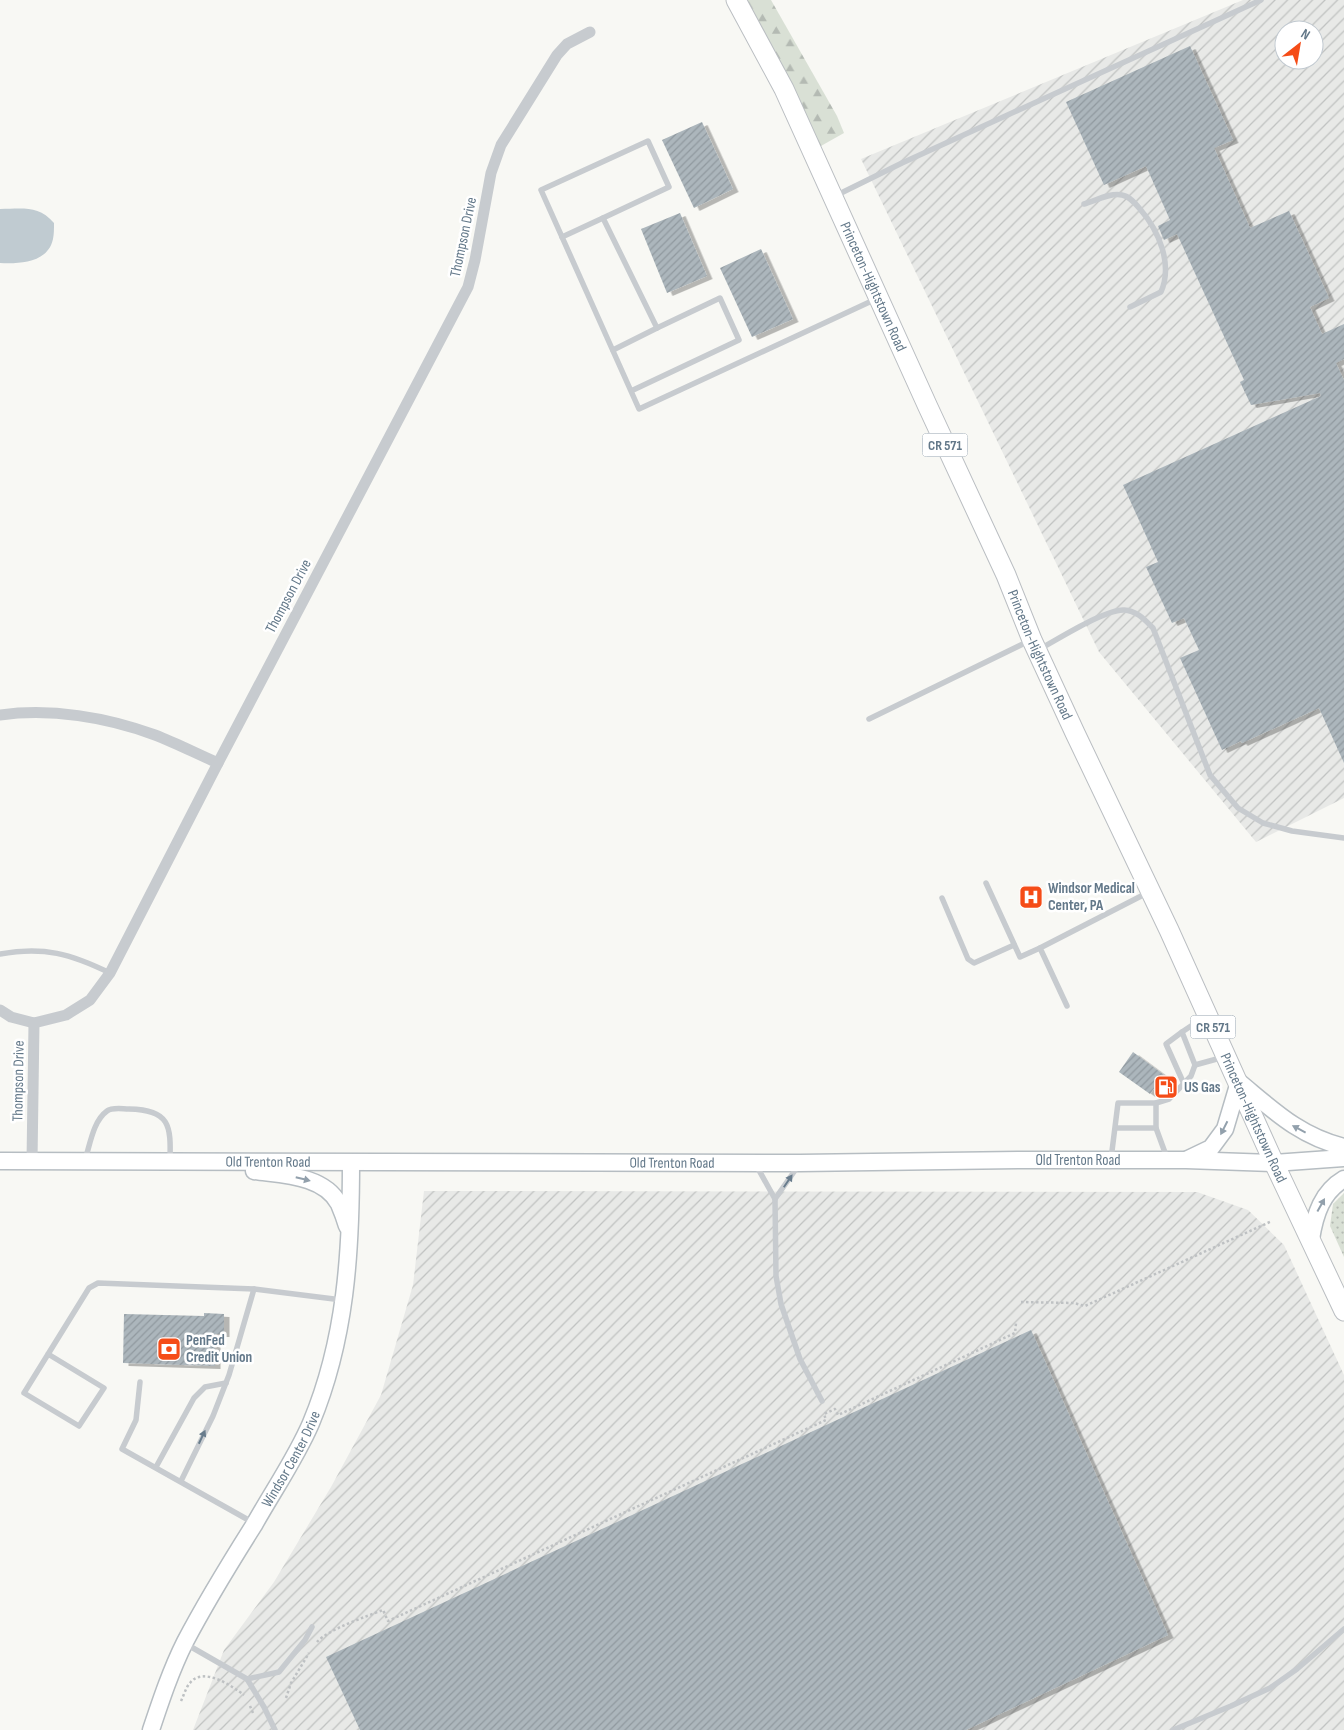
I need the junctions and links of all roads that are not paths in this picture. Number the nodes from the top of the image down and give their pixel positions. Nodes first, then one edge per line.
1 (736, 0) edge
2 (1262, 0) edge
3 (590, 32) dead end
4 (833, 197) junction
5 (1084, 204) dead end
6 (604, 218) junction
7 (562, 237) junction
8 (878, 298) junction
9 (1130, 307) dead end
10 (657, 328) junction
11 (613, 350) junction
12 (631, 391) junction
13 (1035, 645) junction
14 (0, 715) edge
15 (869, 719) dead end
16 (218, 763) junction
17 (1344, 838) edge
18 (986, 883) dead end
19 (1151, 891) junction
20 (942, 898) dead end
21 (1014, 945) junction
22 (1040, 948) junction
23 (0, 954) edge
24 (110, 973) junction
25 (1067, 1006) dead end
26 (0, 1010) edge
27 (1208, 1015) junction
28 (34, 1023) junction
29 (1182, 1032) junction
30 (1227, 1057) junction
31 (1195, 1065) junction
32 (1239, 1082) junction
33 (1184, 1084) junction
34 (1156, 1103) junction
35 (1116, 1128) junction
36 (1156, 1128) junction
37 (1344, 1147) edge
38 (1344, 1158) edge
39 (1168, 1160) junction
40 (1186, 1160) junction
41 (32, 1161) junction
42 (1111, 1161) junction
43 (0, 1162) edge
44 (85, 1162) junction
45 (170, 1162) junction
46 (203, 1162) junction
47 (351, 1163) junction
48 (754, 1163) junction
49 (800, 1163) junction
50 (1274, 1163) junction
51 (1344, 1179) edge
52 (775, 1199) junction
53 (350, 1233) junction
54 (1311, 1239) junction
55 (254, 1289) junction
56 (344, 1301) junction
57 (1344, 1311) edge
58 (48, 1354) junction
59 (140, 1382) dead end
60 (226, 1383) junction
61 (822, 1401) dead end
62 (156, 1467) junction
63 (181, 1481) junction
64 (254, 1523) junction
65 (312, 1627) dead end
66 (1344, 1629) edge
67 (185, 1643) junction
68 (247, 1679) junction
69 (151, 1730) edge
70 (275, 1730) edge
71 (1173, 1730) edge

1 - 4 main road, Princeton-Hightstown Road / CR 571
2 - 4 lane
3 - 16 street, Thompson Drive
4 - 8 main road, Princeton-Hightstown Road / CR 571
5 - 9 lane
6 - 7 lane
6 - 7 lane
6 - 10 lane
7 - 11 lane
8 - 12 lane
8 - 13 main road, Princeton-Hightstown Road / CR 571
10 - 11 lane
10 - 12 lane
11 - 12 lane
13 - 15 lane
13 - 17 lane
13 - 19 main road, Princeton-Hightstown Road / CR 571
14 - 16 street
16 - 24 street, Thompson Drive
18 - 21 lane
19 - 22 lane
19 - 27 main road, Princeton-Hightstown Road / CR 571
20 - 21 lane
21 - 22 lane
22 - 25 lane
23 - 24 lane
24 - 28 street, Thompson Drive
26 - 28 street
27 - 29 lane
27 - 30 main road, Princeton-Hightstown Road / CR 571
28 - 41 street, Thompson Drive
29 - 31 lane
29 - 33 lane
30 - 31 lane
30 - 32 main road, Princeton-Hightstown Road / CR 571
31 - 33 lane
37 -> 32 main road
32 -> 40 main road
32 - 50 main road, Princeton-Hightstown Road / CR 571
33 - 34 lane
34 - 35 lane
34 - 36 lane
35 - 36 lane
35 - 42 lane
36 - 39 lane
38 - 50 main road, Old Trenton Road
39 - 40 main road, Old Trenton Road
39 - 42 main road, Old Trenton Road
40 - 50 main road, Old Trenton Road
41 - 43 main road, Old Trenton Road
41 - 44 main road, Old Trenton Road
42 - 49 main road, Old Trenton Road
44 - 45 main road, Old Trenton Road
44 - 45 lane
45 - 46 main road, Old Trenton Road
46 - 47 main road, Old Trenton Road
46 -> 53 main road
47 - 48 main road, Old Trenton Road
47 - 53 main road, Windsor Center Drive
48 - 49 main road, Old Trenton Road
48 - 52 lane
52 -> 49 lane
50 - 54 main road, Princeton-Hightstown Road / CR 571
54 -> 51 main road
52 - 61 lane
53 - 56 main road, Windsor Center Drive
54 - 57 main road, Princeton-Hightstown Road / CR 571
55 - 56 lane
55 - 58 lane
55 - 60 lane
56 - 64 main road, Windsor Center Drive
58 - 58 lane
59 - 62 lane
60 - 62 lane
63 -> 60 lane
62 - 63 lane
63 - 64 lane
64 - 67 main road, Windsor Center Drive
65 - 68 lane
66 - 71 lane
67 - 68 lane
67 - 69 main road, Windsor Center Drive
68 - 70 lane

